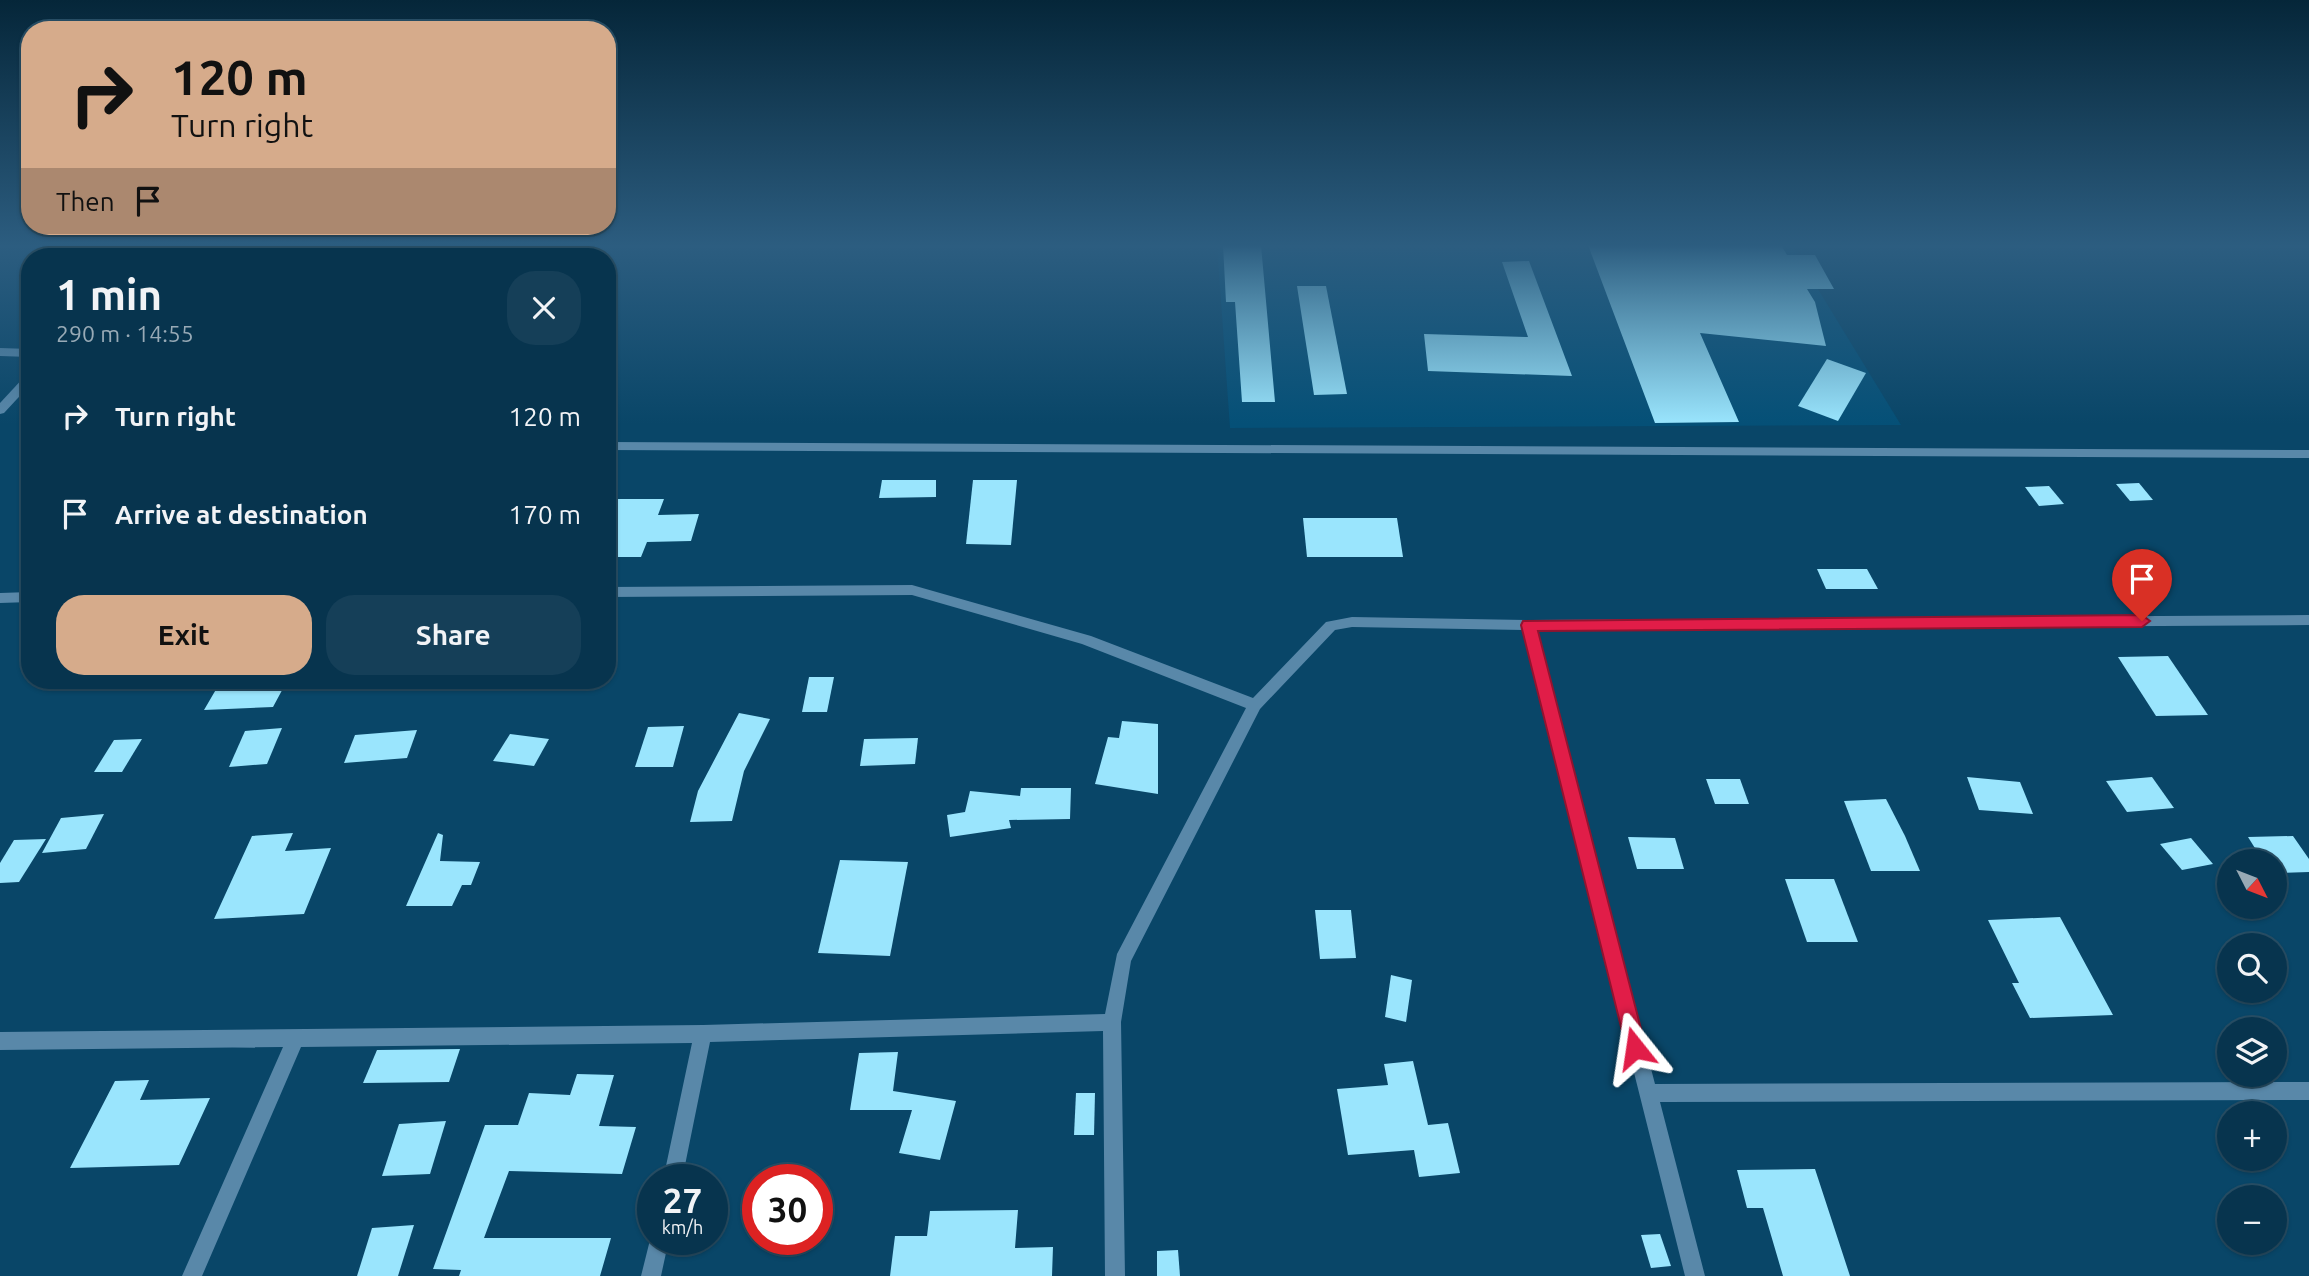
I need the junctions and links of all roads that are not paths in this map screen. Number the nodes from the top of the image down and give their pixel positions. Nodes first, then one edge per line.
1 (0, 352) edge
2 (21, 353) edge
3 (21, 387) edge
4 (0, 410) edge
5 (616, 446) edge
6 (2309, 454) edge
7 (616, 592) edge
8 (21, 597) edge
9 (0, 598) edge
10 (2309, 620) edge
11 (1528, 625) junction
12 (1255, 705) junction
13 (1112, 1022) junction
14 (703, 1034) junction
15 (295, 1040) junction
16 (0, 1041) edge
17 (2309, 1091) edge
18 (1647, 1093) junction
19 (675, 1164) edge
20 (656, 1255) edge
21 (192, 1276) edge
22 (651, 1276) edge
23 (1115, 1276) edge
24 (1695, 1276) edge

1 - 2 street
3 - 4 street
5 - 6 street
7 - 12 street
8 - 9 street
10 - 11 street
11 - 12 street
11 - 18 street
12 - 13 street
13 - 14 street
13 - 23 street
14 - 15 street
14 - 19 street
15 - 16 street
15 - 21 street
17 - 18 street
18 - 24 street
20 - 22 street

